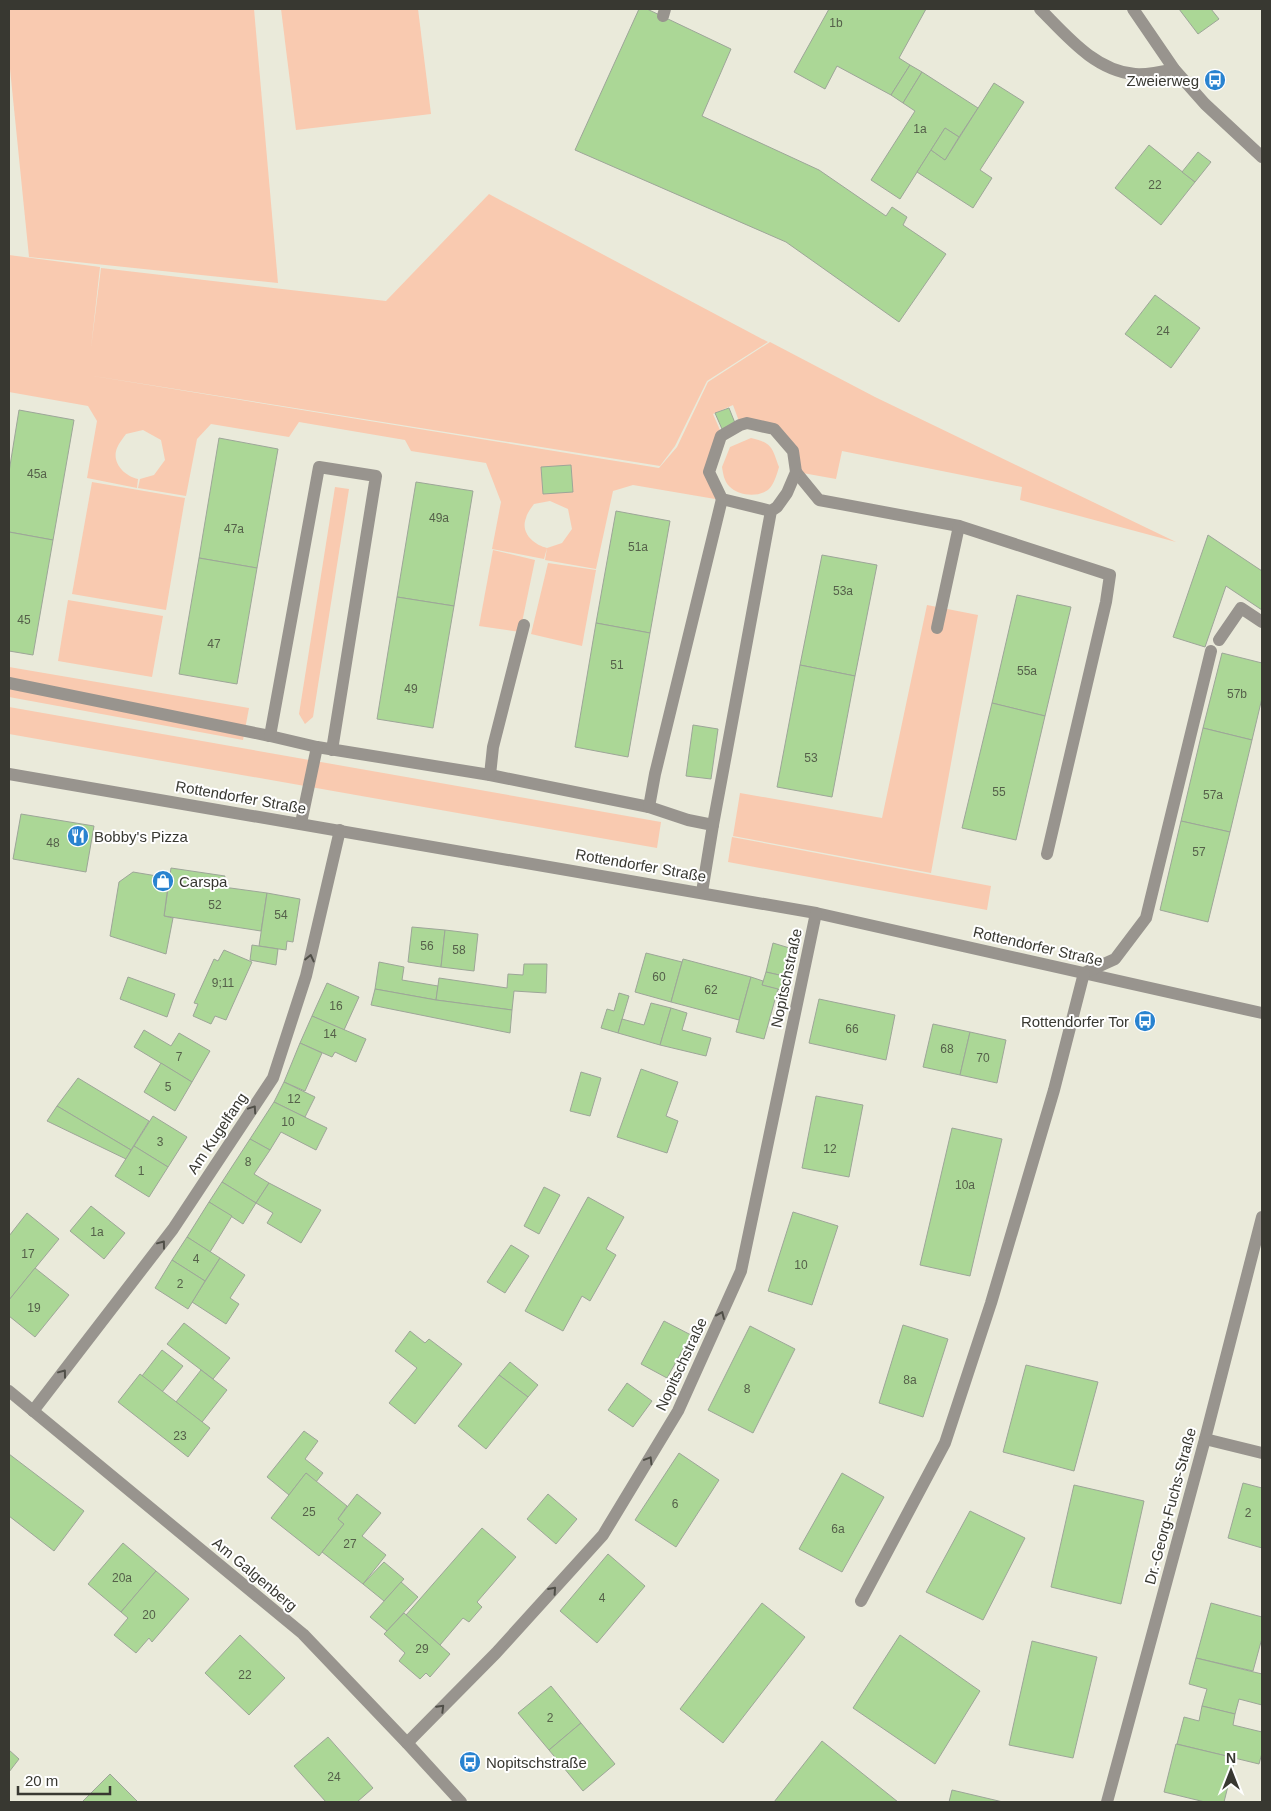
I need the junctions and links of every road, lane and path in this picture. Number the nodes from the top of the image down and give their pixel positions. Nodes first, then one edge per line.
1 (1040, 9) edge
2 (1133, 9) edge
3 (1174, 69) junction
4 (1262, 157) edge
5 (796, 472) junction
6 (722, 499) junction
7 (771, 511) junction
8 (959, 526) junction
9 (1262, 622) edge
10 (524, 625) dead end
11 (937, 628) dead end
12 (1219, 640) dead end
13 (1211, 651) dead end
14 (9, 684) edge
15 (270, 736) junction
16 (317, 747) junction
17 (332, 750) junction
18 (9, 774) edge
19 (490, 775) junction
20 (649, 807) junction
21 (301, 823) junction
22 (713, 825) junction
23 (340, 830) junction
24 (1047, 854) dead end
25 (702, 892) junction
26 (816, 913) junction
27 (1084, 973) junction
28 (1262, 1013) edge
29 (1262, 1217) edge
30 (9, 1391) edge
31 (33, 1411) junction
32 (1205, 1439) junction
33 (1262, 1453) edge
34 (861, 1601) dead end
35 (407, 1743) junction
36 (461, 1802) edge
37 (1108, 1802) edge

1 - 3 street
2 - 3 street
3 - 4 street
5 - 6 street
5 - 7 street
5 - 8 street
6 - 7 street
6 - 20 street
7 - 22 street
8 - 11 street
8 - 24 street
9 - 12 street
10 - 19 street
13 - 27 street
14 - 15 street
15 - 16 street
15 - 17 street
16 - 17 street
16 - 21 street
17 - 19 street
18 - 21 street, Rottendorfer Straße
19 - 20 street
20 - 22 street
21 - 23 street, Rottendorfer Straße
22 - 25 street
23 - 25 street, Rottendorfer Straße
31 -> 23 street, Am Kugelfang
25 - 26 street, Rottendorfer Straße
26 - 27 street, Rottendorfer Straße
35 -> 26 street, Nopitschstraße
27 - 28 street, Rottendorfer Straße
27 - 34 street
29 - 32 street, Dr.-Georg-Fuchs-Straße
30 - 31 street, Am Galgenberg
31 - 35 street, Am Galgenberg
32 - 33 street
32 - 37 street, Dr.-Georg-Fuchs-Straße
35 - 36 street, Am Galgenberg

